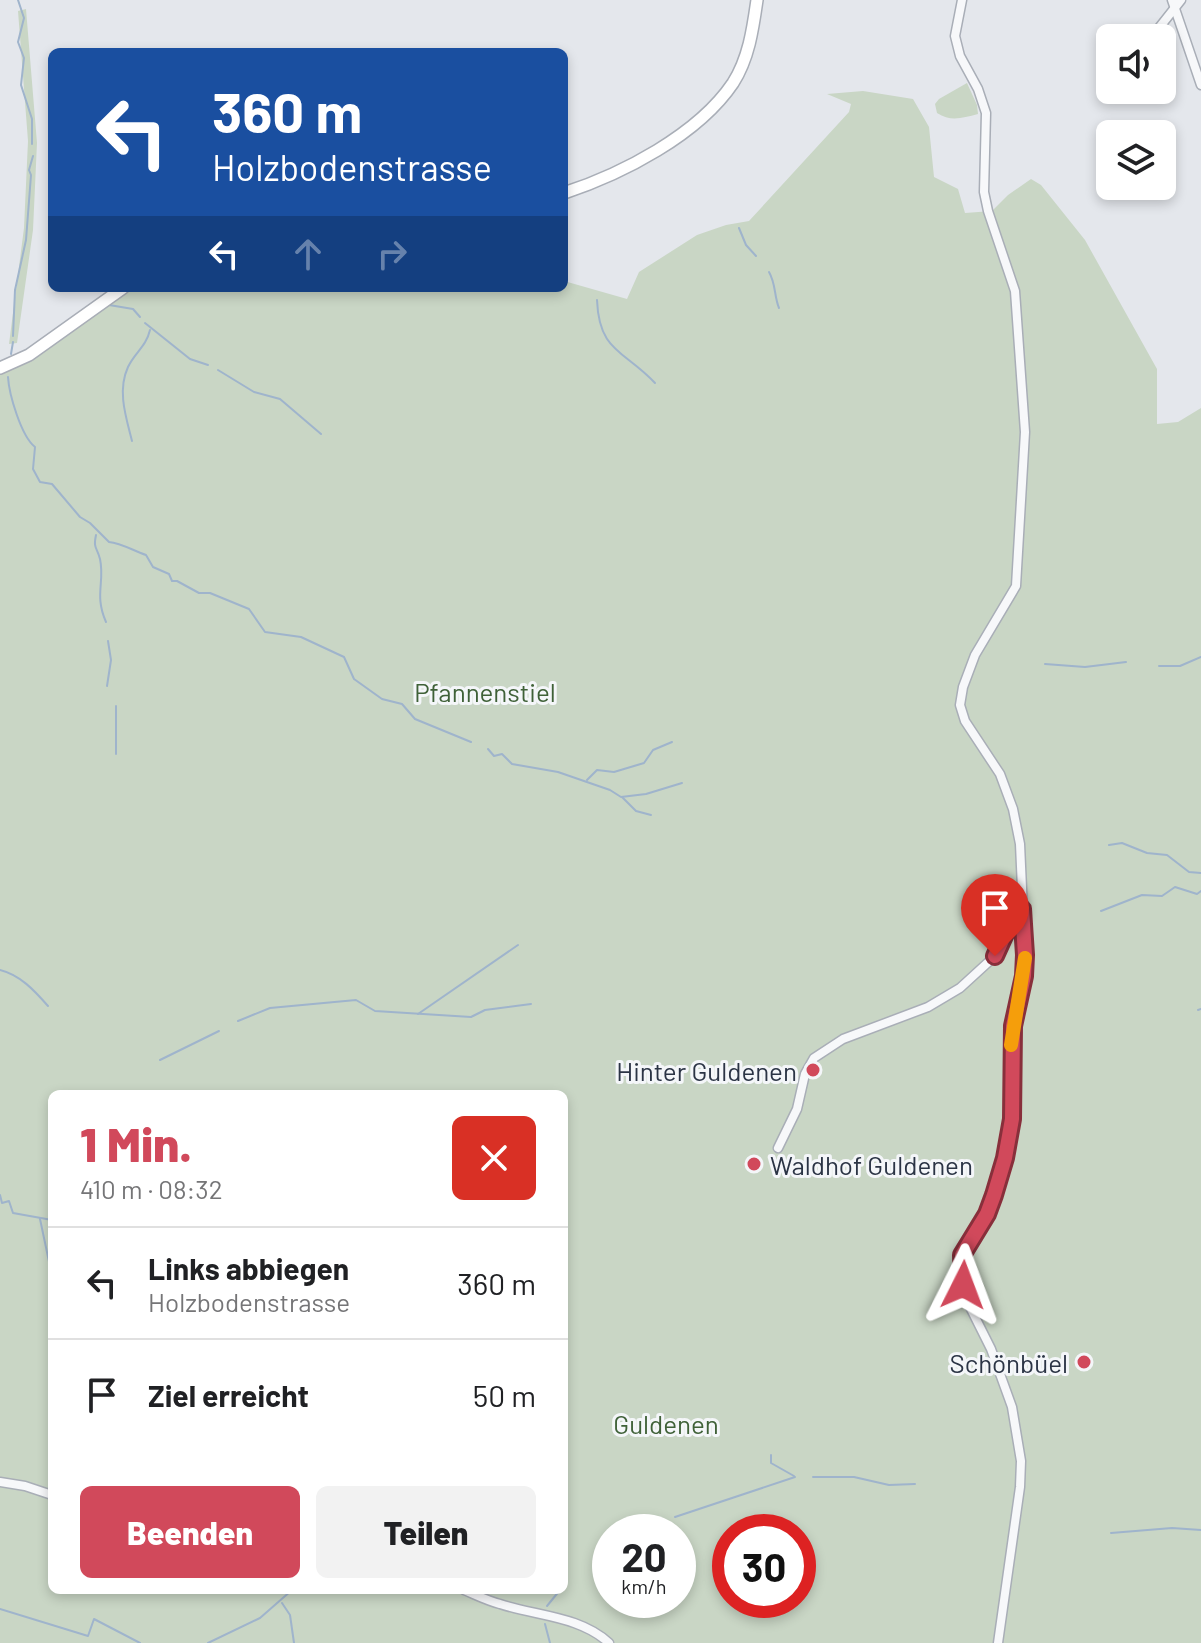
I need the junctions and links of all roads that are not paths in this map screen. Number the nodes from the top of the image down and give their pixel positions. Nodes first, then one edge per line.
1 (757, 0) edge
2 (962, 0) edge
3 (1181, 0) edge
4 (1173, 4) edge
5 (1160, 24) edge
6 (1201, 85) edge
7 (568, 191) edge
8 (117, 292) edge
9 (0, 368) edge
10 (1022, 909) junction
11 (778, 1148) dead end
12 (0, 1482) edge
13 (48, 1494) edge
14 (474, 1594) edge
15 (609, 1643) edge
16 (998, 1643) edge

1 - 7 main road
2 - 10 street
3 - 4 street
4 - 5 street
4 - 6 street
8 - 9 main road
10 - 11 street
10 - 16 street
12 - 13 street
14 - 15 street

